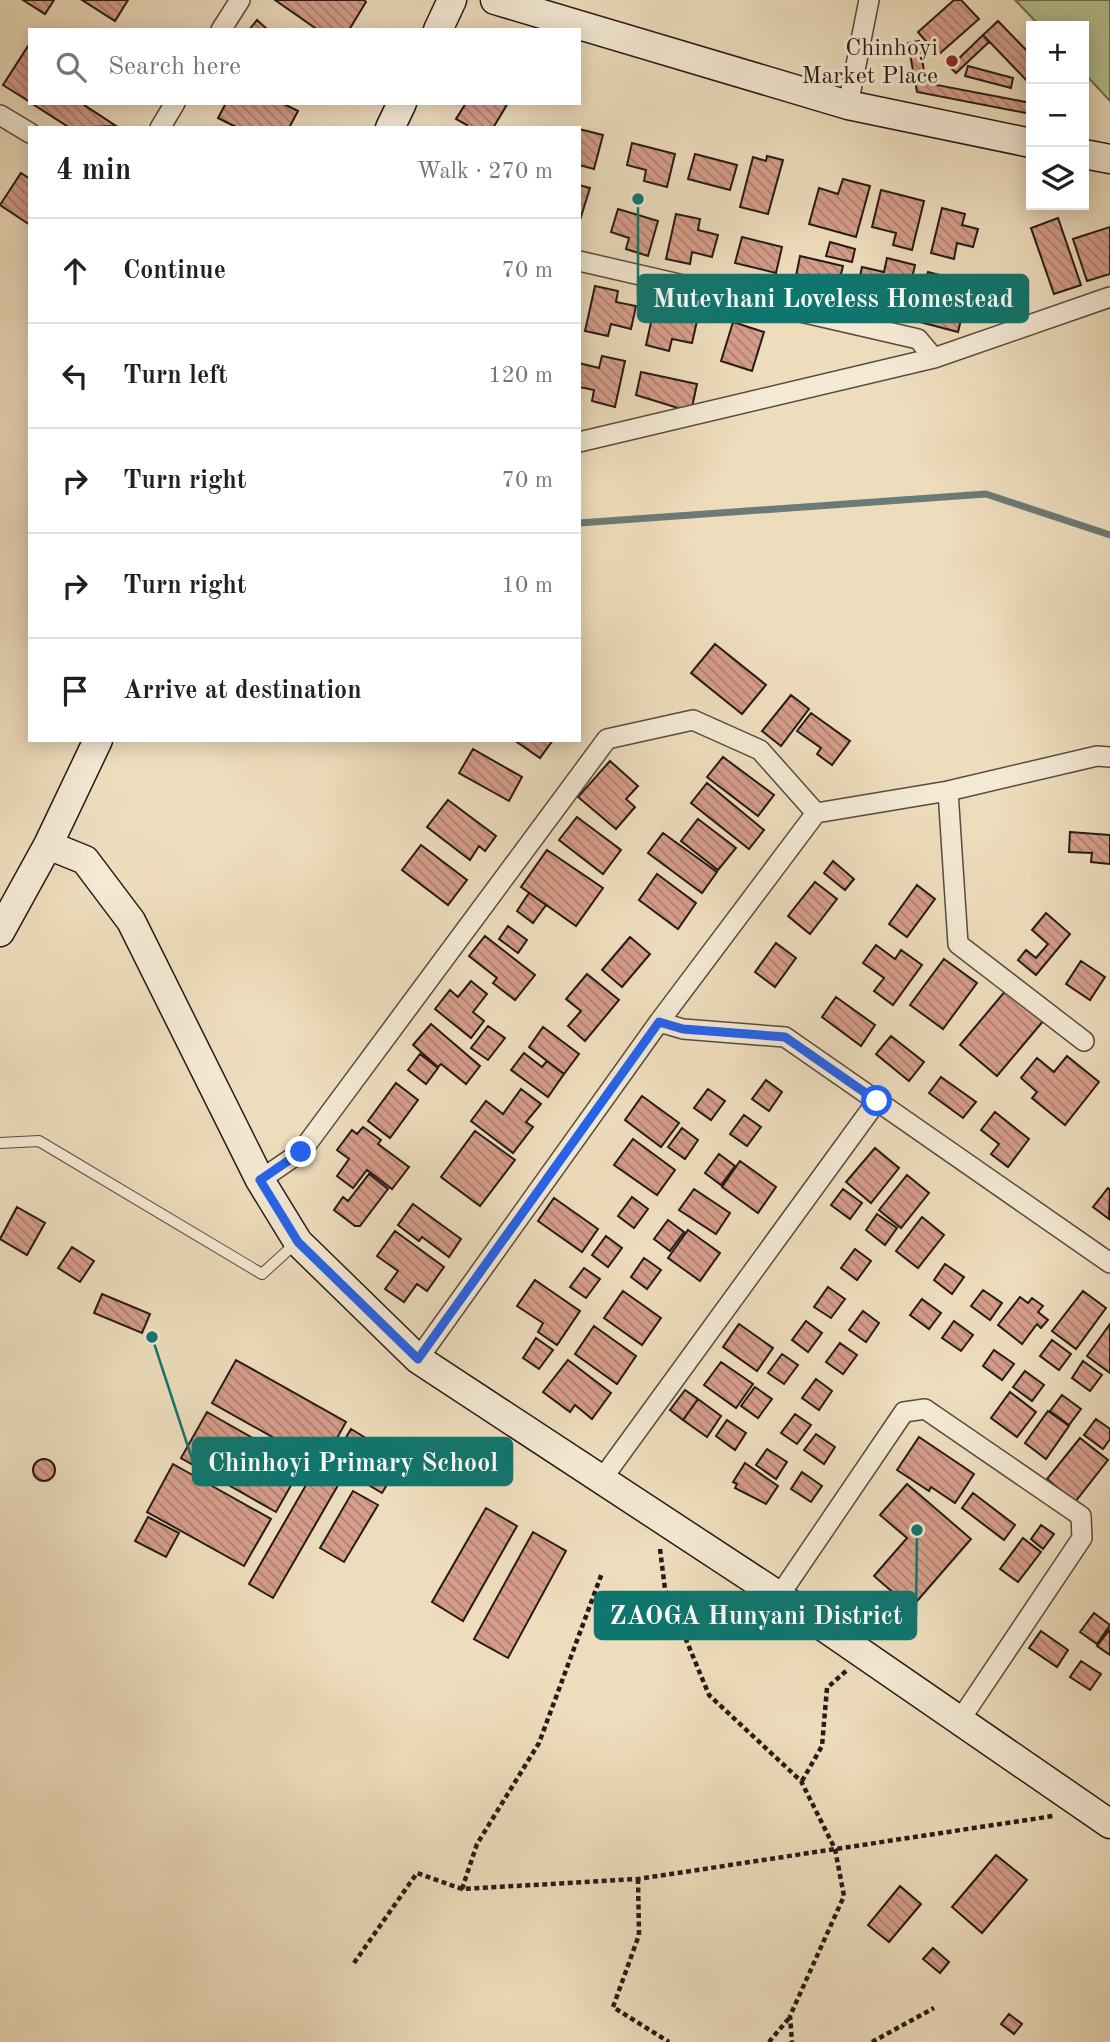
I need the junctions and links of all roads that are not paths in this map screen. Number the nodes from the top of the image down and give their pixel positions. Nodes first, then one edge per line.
1 (240, 0) edge
2 (452, 0) edge
3 (495, 0) edge
4 (869, 0) edge
5 (222, 28) edge
6 (439, 28) edge
7 (174, 105) edge
8 (401, 105) edge
9 (848, 105) junction
10 (0, 115) edge
11 (161, 126) edge
12 (391, 126) edge
13 (28, 132) edge
14 (1026, 142) edge
15 (1089, 155) edge
16 (1110, 159) edge
17 (581, 261) edge
18 (1110, 297) edge
19 (934, 358) junction
20 (581, 442) edge
21 (96, 742) edge
22 (1110, 757) edge
23 (948, 791) junction
24 (816, 813) junction
25 (48, 845) junction
26 (0, 932) edge
27 (659, 1022) junction
28 (1084, 1041) dead end
29 (877, 1101) junction
30 (0, 1143) edge
31 (260, 1180) junction
32 (298, 1242) junction
33 (1110, 1263) edge
34 (418, 1359) junction
35 (602, 1479) junction
36 (779, 1596) junction
37 (960, 1720) junction
38 (1110, 1824) edge

1 - 5 street
2 - 6 street
3 - 9 street
4 - 9 street
7 - 11 street
8 - 12 street
9 - 14 street
10 - 13 street
15 - 16 street
17 - 19 street
18 - 19 street
19 - 20 street
21 - 25 street
22 - 23 street
23 - 24 street
23 - 28 street
24 - 27 street
24 - 31 street
25 - 26 street
25 - 31 street
27 - 29 street
27 - 34 street
29 - 33 street
29 - 35 street
30 - 32 lane
31 - 32 street
32 - 34 street
34 - 35 street
35 - 36 street
36 - 37 street
36 - 37 street
37 - 38 street

